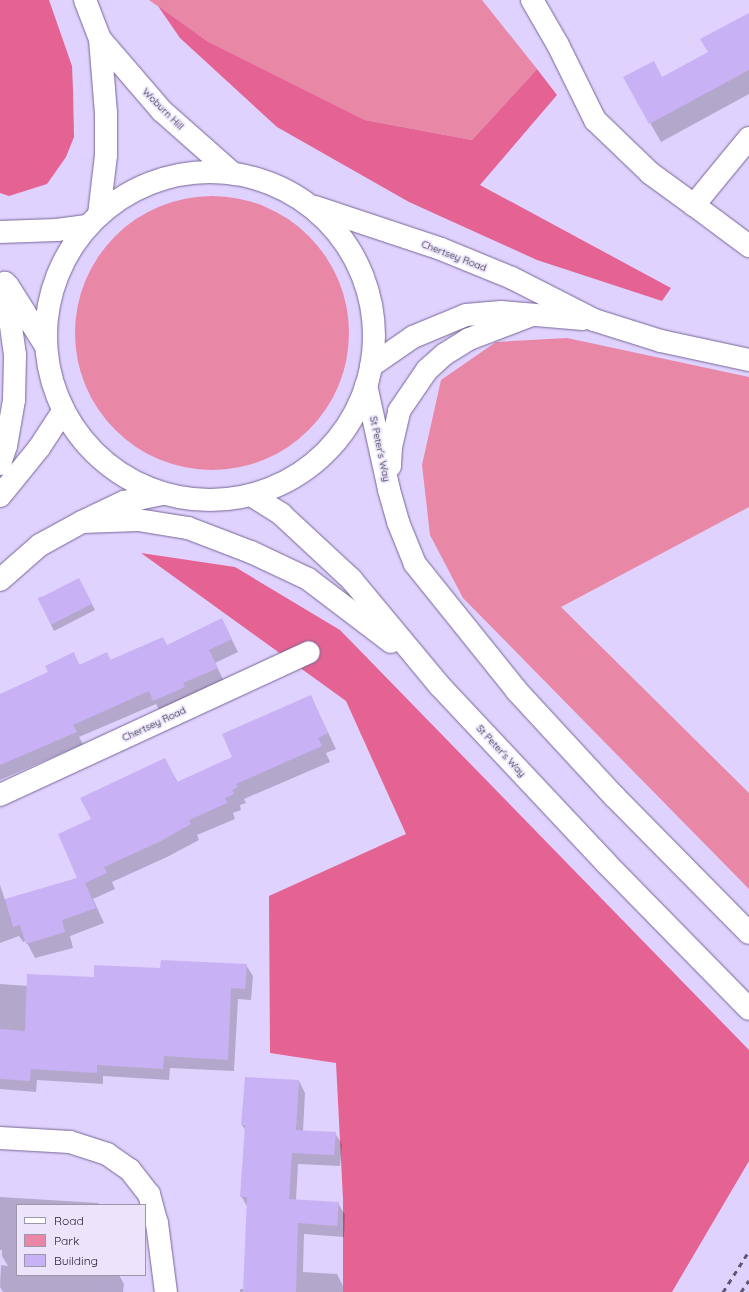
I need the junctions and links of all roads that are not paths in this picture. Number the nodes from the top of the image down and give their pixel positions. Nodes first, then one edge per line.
1 (84, 0) edge
2 (532, 0) edge
3 (100, 39) junction
4 (749, 138) edge
5 (232, 173) junction
6 (308, 205) junction
7 (694, 205) junction
8 (93, 221) junction
9 (0, 232) edge
10 (749, 246) edge
11 (3, 280) edge
12 (532, 314) junction
13 (594, 320) junction
14 (46, 346) junction
15 (749, 360) edge
16 (368, 376) junction
17 (64, 410) junction
18 (0, 464) edge
19 (389, 490) junction
20 (163, 494) junction
21 (251, 495) junction
22 (0, 496) edge
23 (82, 522) junction
24 (0, 580) edge
25 (309, 652) dead end
26 (438, 684) junction
27 (0, 795) edge
28 (749, 933) edge
29 (749, 1009) edge
30 (0, 1138) edge
31 (166, 1292) edge

1 - 3 main road, Woburn Hill
2 - 7 main road
3 - 5 main road, Woburn Hill
3 - 8 main road, Woburn Hill
4 - 7 main road
5 - 6 main road
5 - 8 main road
6 - 13 main road, Chertsey Road
6 - 16 main road
7 - 10 main road
8 - 9 main road
8 - 14 main road
11 - 14 main road
11 - 18 main road
12 - 13 main road, Chertsey Road
12 - 16 main road, Chertsey Road
12 - 19 main road
13 - 15 main road, Chertsey Road
14 - 17 main road
16 - 19 main road, St Peter's Way
16 - 21 main road
17 - 20 main road
17 - 22 main road
19 - 28 main road, St Peter's Way
20 - 21 main road
20 - 23 main road
21 - 26 main road, St Peter's Way
23 - 24 main road
23 - 26 main road
25 - 27 main road, Chertsey Road
26 - 29 main road, St Peter's Way
30 - 31 main road

